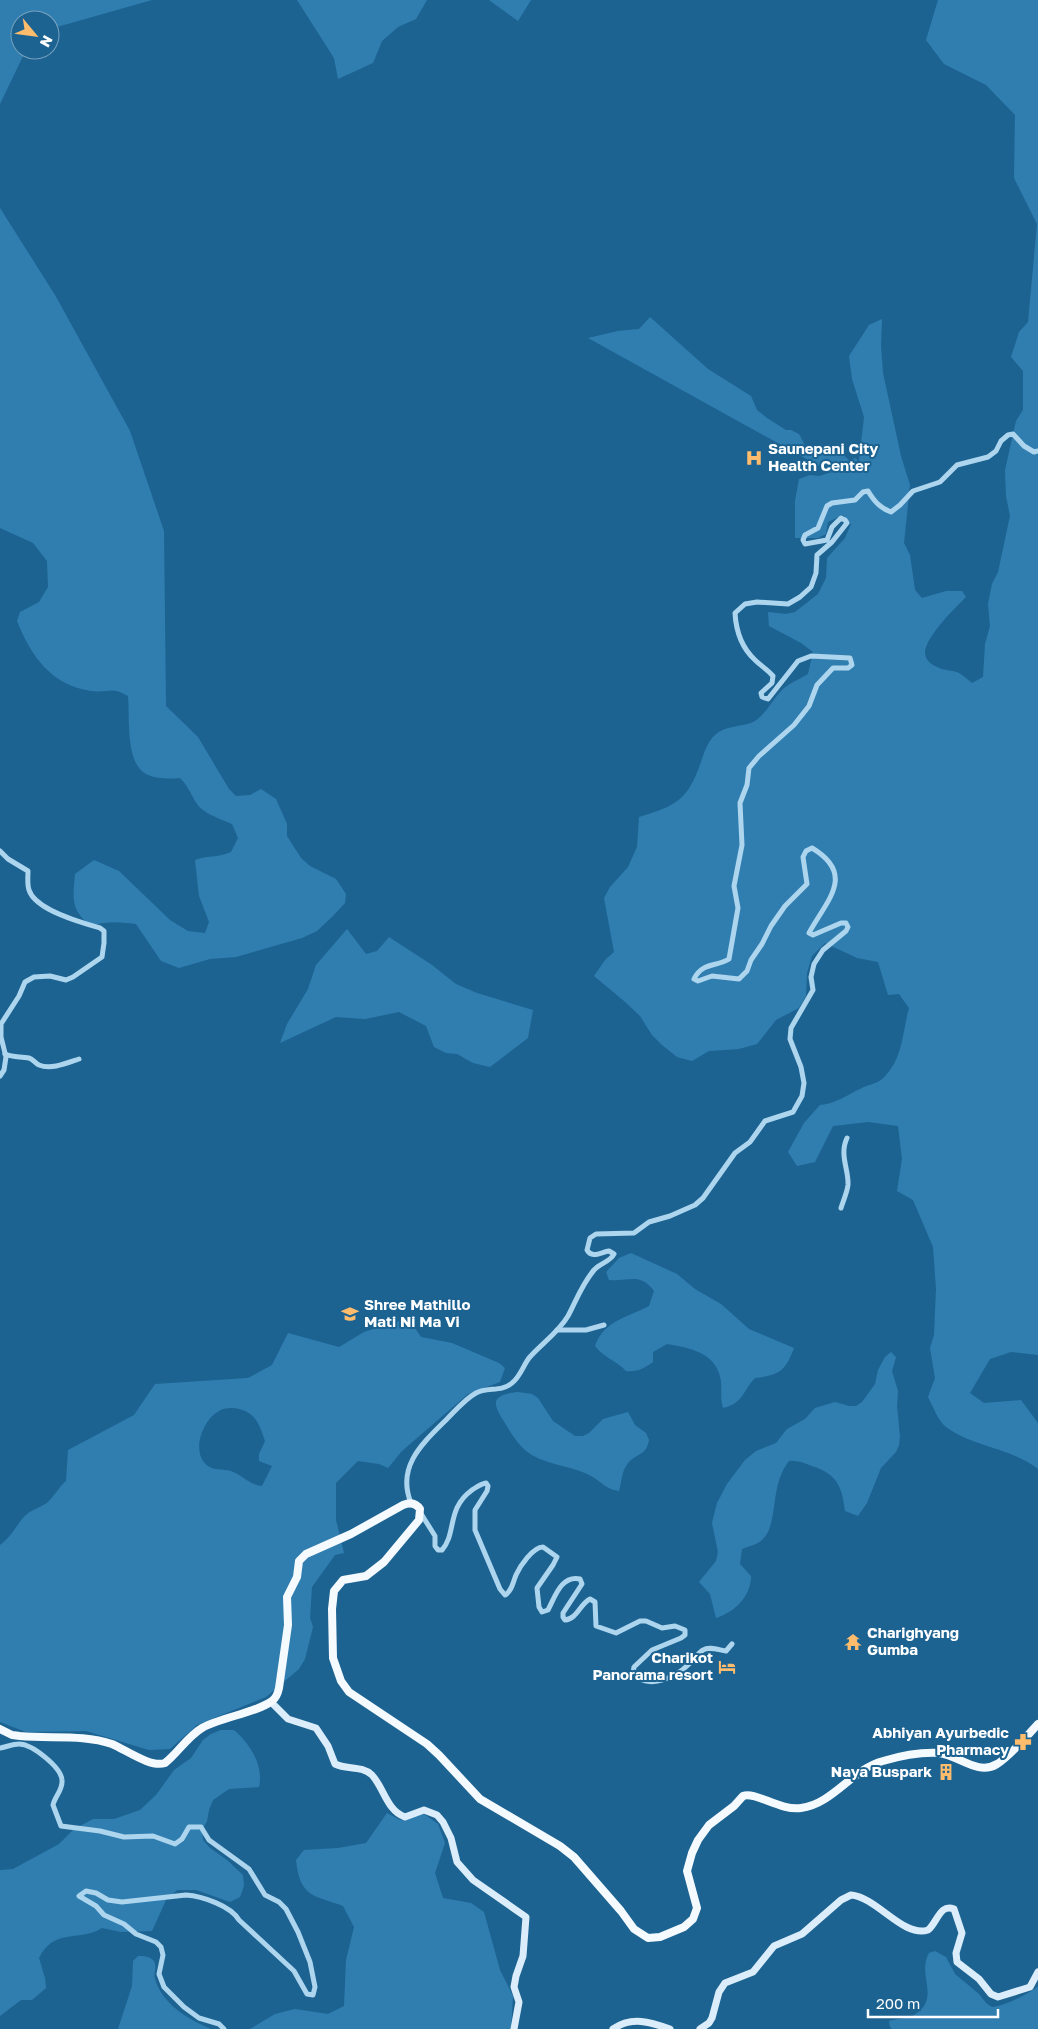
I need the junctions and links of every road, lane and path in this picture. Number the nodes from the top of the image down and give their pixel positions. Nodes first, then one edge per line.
1 (1038, 450) edge
2 (0, 851) edge
3 (5, 1054) junction
4 (79, 1059) dead end
5 (0, 1076) edge
6 (847, 1138) dead end
7 (841, 1208) dead end
8 (604, 1325) dead end
9 (557, 1330) junction
10 (410, 1503) junction
11 (420, 1512) junction
12 (732, 1644) dead end
13 (271, 1702) junction
14 (1038, 1724) edge
15 (0, 1728) edge
16 (0, 1748) edge
17 (1038, 1972) edge
18 (224, 2029) edge
19 (514, 2029) edge
20 (613, 2029) edge
21 (670, 2029) edge
22 (700, 2029) edge

1 - 9 street
2 - 3 street
3 - 4 street
3 - 5 street
6 - 7 street
8 - 9 street
9 - 10 street
10 - 11 main road
10 - 13 main road
11 - 12 street
11 - 14 main road
13 - 15 main road
13 - 19 main road
16 - 18 street
17 - 22 main road
20 - 21 main road

